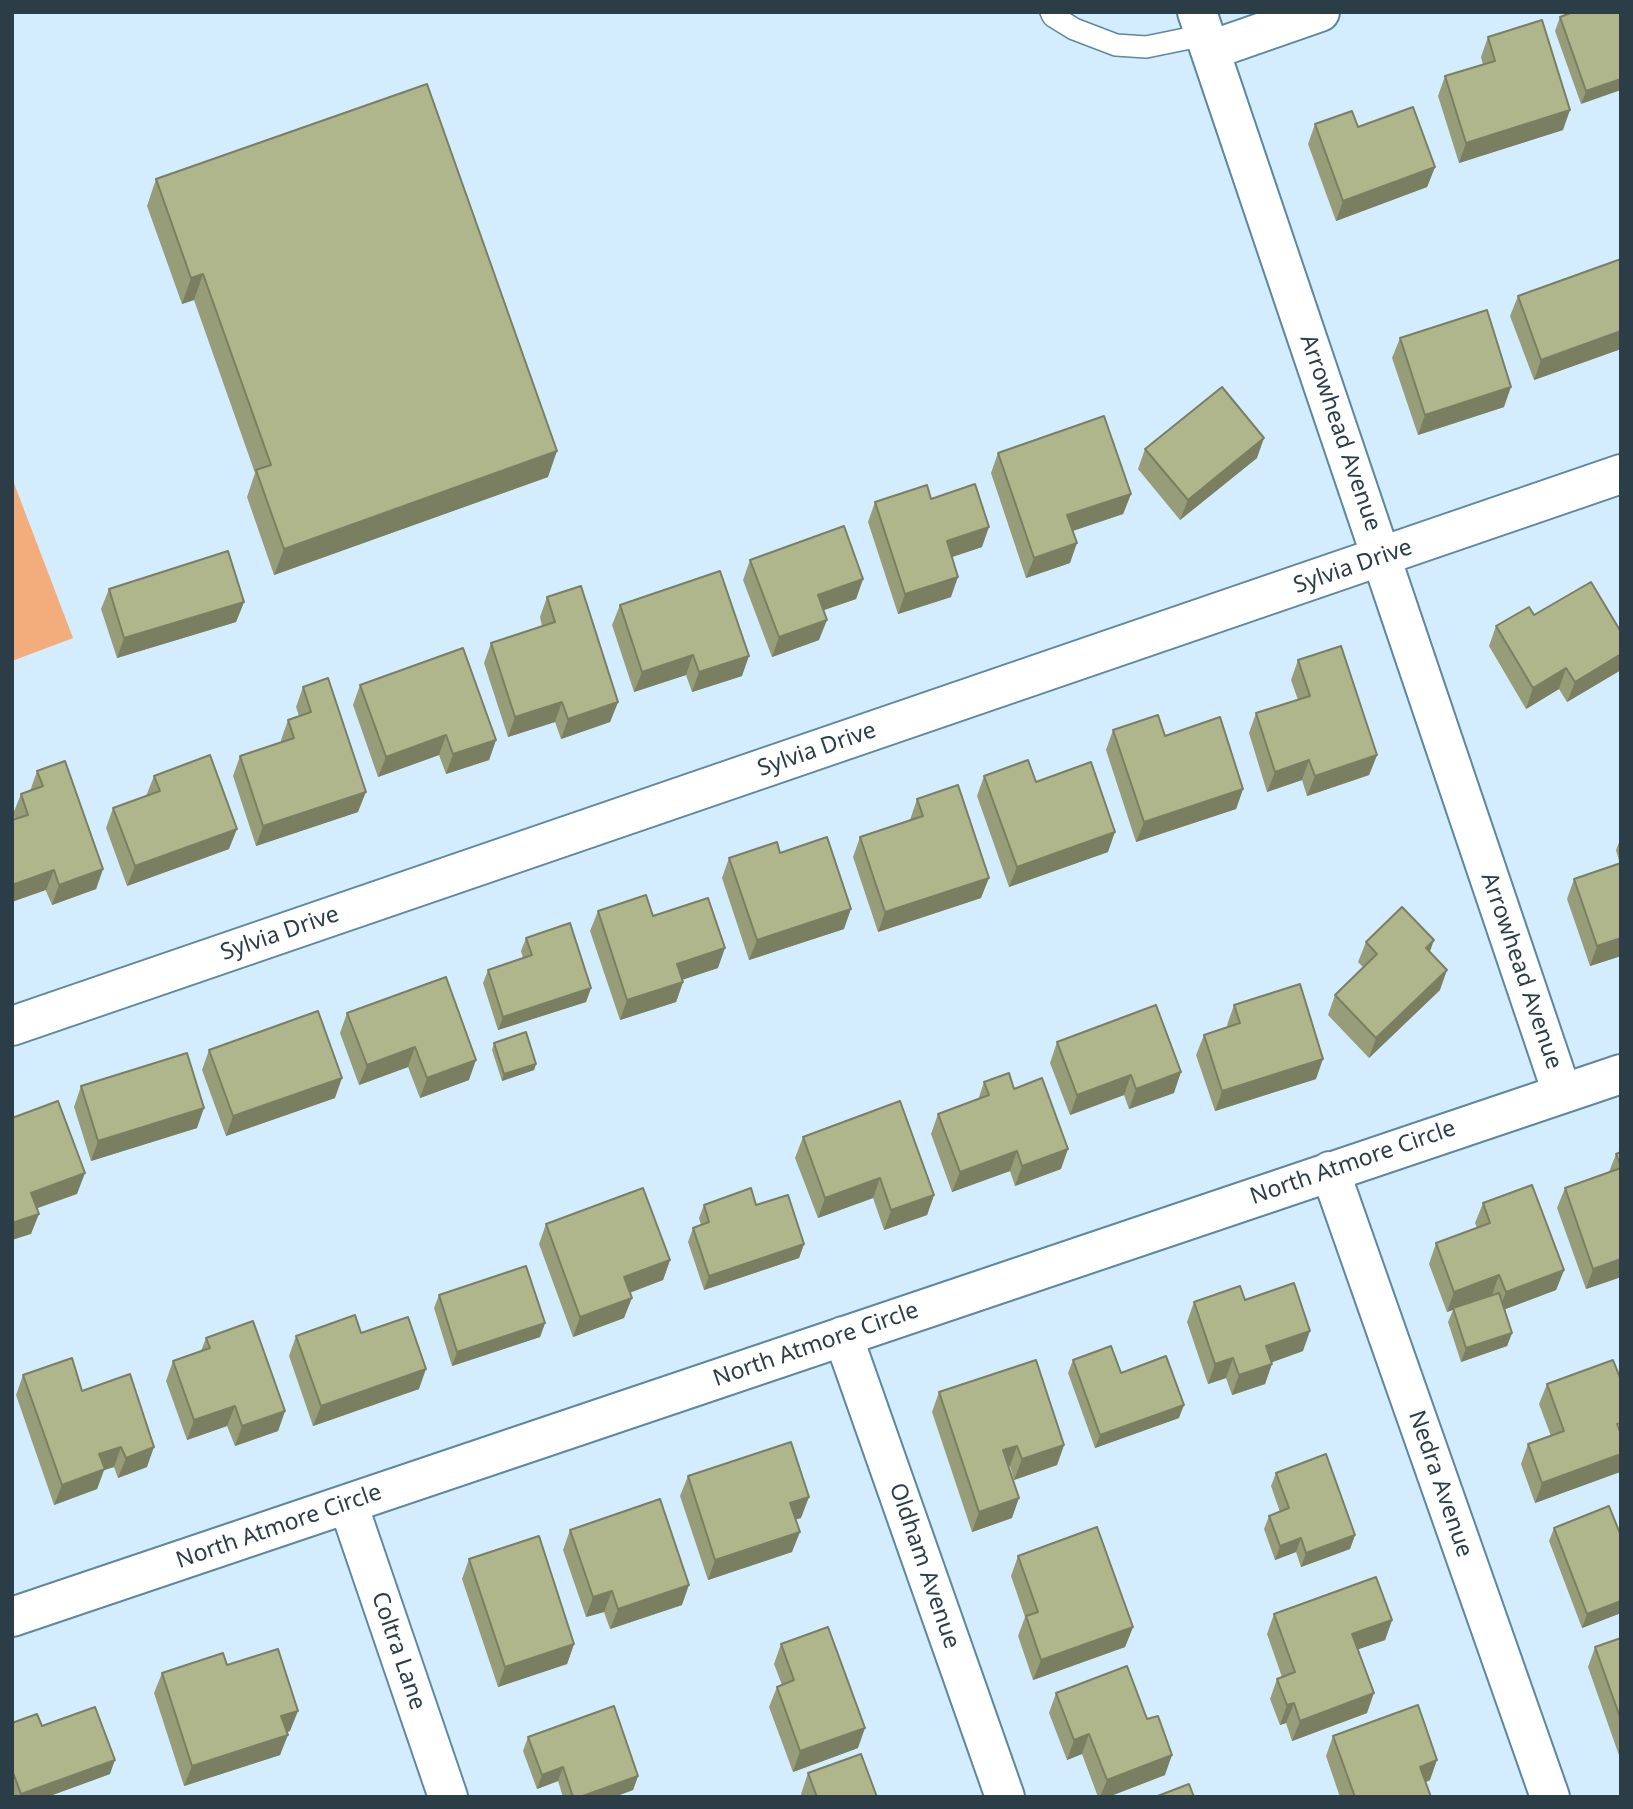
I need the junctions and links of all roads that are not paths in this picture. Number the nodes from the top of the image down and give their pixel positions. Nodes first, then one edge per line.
1 (1051, 12) edge
2 (1320, 12) edge
3 (1204, 32) edge
4 (1621, 474) edge
5 (1382, 557) junction
6 (12, 1026) edge
7 (1621, 1074) edge
8 (1562, 1093) junction
9 (1330, 1171) junction
10 (843, 1336) junction
11 (348, 1504) junction
12 (12, 1617) edge
13 (448, 1797) edge
14 (1005, 1797) edge
15 (1550, 1797) edge

1 - 3 lane
2 - 3 street
3 - 5 street, Arrowhead Avenue
4 - 5 street, Sylvia Drive
5 - 6 street, Sylvia Drive
5 - 8 street, Arrowhead Avenue
7 - 8 street, North Atmore Circle
8 - 9 street, North Atmore Circle
9 - 10 street, North Atmore Circle
9 - 15 street, Nedra Avenue
10 - 11 street, North Atmore Circle
10 - 14 street, Oldham Avenue
11 - 12 street, North Atmore Circle
11 - 13 street, Coltra Lane

